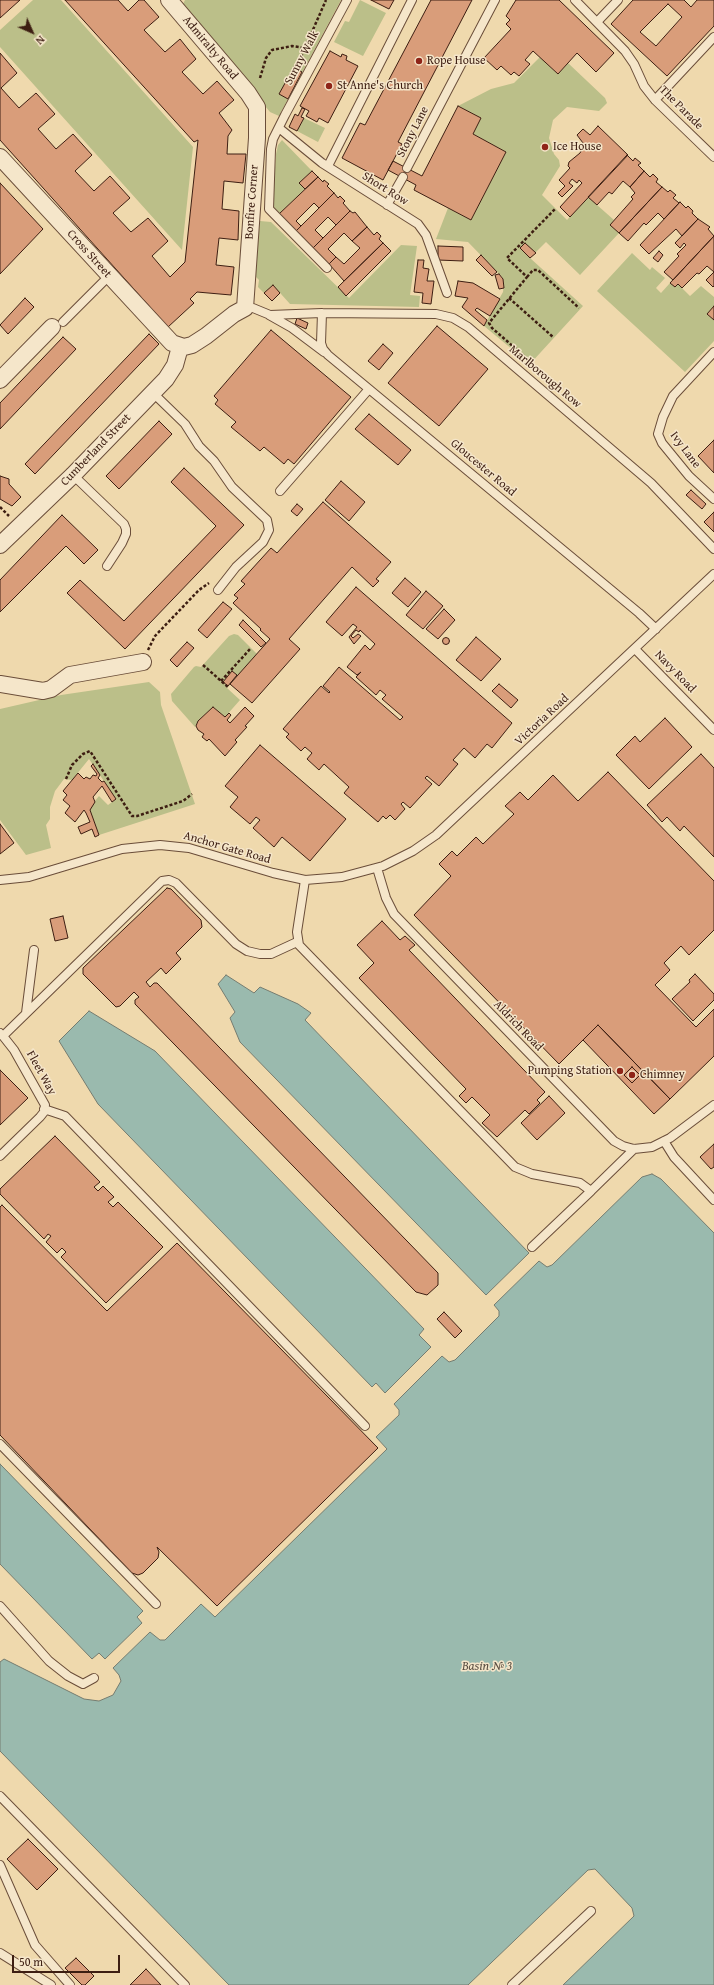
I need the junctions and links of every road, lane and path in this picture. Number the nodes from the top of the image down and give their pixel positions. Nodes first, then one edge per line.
1 (169, 0) edge
2 (326, 0) edge
3 (347, 0) edge
4 (412, 0) edge
5 (495, 0) edge
6 (575, 0) edge
7 (618, 0) edge
8 (598, 22) junction
9 (714, 38) edge
10 (305, 48) junction
11 (296, 68) dead end
12 (260, 78) dead end
13 (251, 97) joint
14 (655, 100) junction
15 (278, 128) junction
16 (0, 157) edge
17 (714, 157) edge
18 (328, 166) junction
19 (407, 168) dead end
20 (402, 177) dead end
21 (387, 205) junction
22 (555, 209) dead end
23 (327, 268) dead end
24 (109, 276) junction
25 (527, 277) junction
26 (447, 293) dead end
27 (509, 298) junction
28 (245, 308) junction
29 (579, 308) dead end
30 (322, 313) junction
31 (268, 315) junction
32 (58, 325) joint
33 (553, 337) dead end
34 (180, 347) junction
35 (714, 352) edge
36 (328, 355) junction
37 (531, 362) dead end
38 (0, 380) edge
39 (370, 389) junction
40 (152, 392) junction
41 (73, 475) junction
42 (280, 491) dead end
43 (714, 499) edge
44 (0, 545) edge
45 (714, 549) edge
46 (107, 566) dead end
47 (714, 574) edge
48 (218, 590) joint
49 (656, 629) junction
50 (251, 648) dead end
51 (636, 649) junction
52 (143, 662) joint
53 (203, 665) dead end
54 (221, 681) junction
55 (0, 684) edge
56 (228, 687) dead end
57 (714, 730) edge
58 (66, 779) dead end
59 (192, 794) dead end
60 (377, 868) junction
61 (0, 880) edge
62 (305, 880) junction
63 (297, 942) junction
64 (34, 950) dead end
65 (26, 1014) junction
66 (1, 1035) edge
67 (714, 1105) edge
68 (44, 1109) junction
69 (664, 1141) junction
70 (634, 1149) junction
71 (0, 1156) edge
72 (590, 1191) junction
73 (714, 1200) edge
74 (532, 1247) dead end
75 (365, 1426) dead end
76 (0, 1444) edge
77 (156, 1604) dead end
78 (0, 1606) edge
79 (94, 1678) dead end
80 (0, 1796) edge
81 (0, 1865) edge
82 (591, 1911) dead end
83 (0, 1954) edge
84 (51, 1985) edge
85 (70, 1985) edge
86 (185, 1985) edge
87 (512, 1985) edge

1 - 13 street, Admiralty Road
2 - 10 path
3 - 15 lane, Sunny Walk
4 - 18 lane
5 - 19 lane, Stony Lane
6 - 8 lane, The Parade
7 - 8 lane
8 - 14 lane, The Parade
9 - 14 lane
10 - 11 path
10 - 12 path
13 - 28 street, Bonfire Corner
14 - 17 lane, The Parade
15 - 18 lane, Short Row
15 - 23 lane, Sunny Walk
16 - 24 street, Cross Street
18 - 21 lane, Short Row
20 - 21 lane, Stony Lane
21 - 26 lane, Short Row
22 - 25 path
24 - 32 lane
24 - 34 street, Cross Street
25 - 27 path
25 - 29 path
27 - 33 path
27 - 37 path
28 - 31 lane, Gloucester Road
28 - 34 street
30 - 31 lane, Marlborough Row
30 - 36 lane
30 - 45 lane, Marlborough Row
31 - 36 lane, Gloucester Road
32 - 38 street
34 - 40 street, Cumberland Street
35 - 43 lane, Ivy Lane
36 - 39 lane, Gloucester Road
39 - 42 lane
39 - 49 lane, Gloucester Road
40 - 41 street, Cumberland Street
40 - 48 lane
41 - 44 street, Cumberland Street
41 - 46 lane
47 - 49 lane, Victoria Road
48 - 52 path
49 - 51 lane, Victoria Road
50 - 54 path
51 - 57 lane, Navy Road
51 - 60 lane, Victoria Road
52 - 55 street
53 - 54 path
54 - 56 path
58 - 59 path
60 - 62 lane, Anchor Gate Road
60 - 70 lane, Aldrich Road
61 - 62 lane, Anchor Gate Road
62 - 63 lane
63 - 65 lane
63 - 72 lane
64 - 65 lane
65 - 66 lane
66 - 68 lane, Fleet Way
67 - 69 lane
68 - 71 lane, Fleet Way
68 - 75 lane
69 - 70 lane
69 - 73 lane
70 - 72 lane
72 - 74 lane
76 - 77 lane
78 - 79 lane
80 - 86 lane
81 - 85 lane
82 - 87 lane
83 - 84 lane

